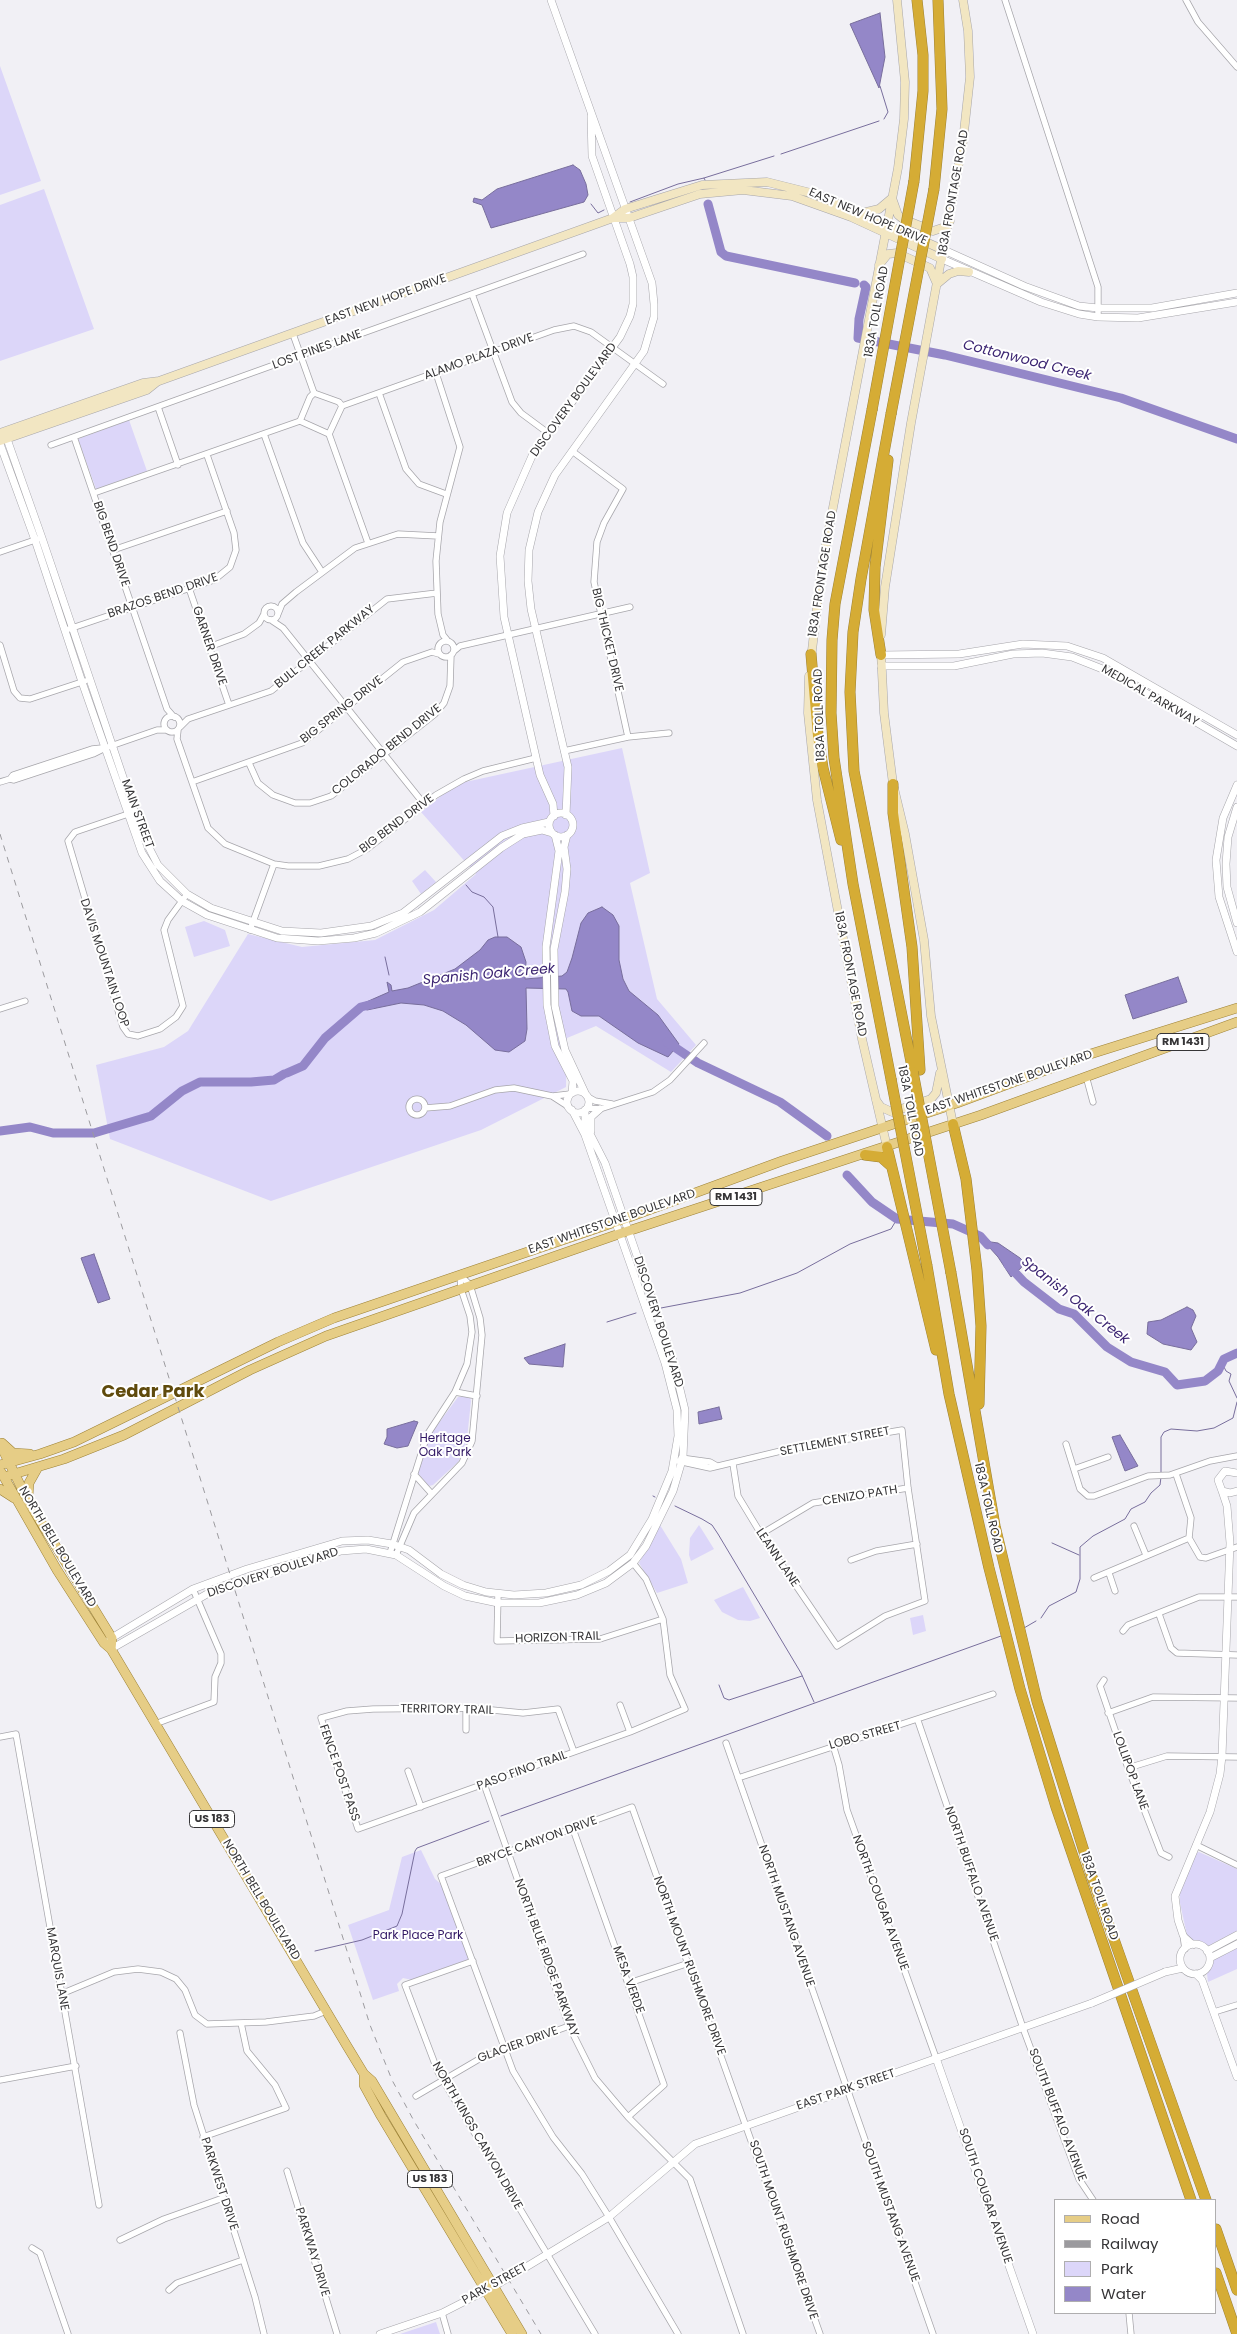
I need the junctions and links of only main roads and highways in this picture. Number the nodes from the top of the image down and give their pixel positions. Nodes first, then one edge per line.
1 (896, 0) edge
2 (917, 0) edge
3 (938, 0) edge
4 (963, 0) edge
5 (892, 198) junction
6 (860, 213) junction
7 (613, 218) junction
8 (950, 221) junction
9 (885, 228) junction
10 (944, 250) junction
11 (942, 259) junction
12 (878, 266) junction
13 (969, 272) road end
14 (938, 284) junction
15 (159, 381) junction
16 (891, 414) junction
17 (1, 437) edge
18 (811, 654) junction
19 (881, 661) junction
20 (893, 784) junction
21 (853, 884) junction
22 (1237, 1008) edge
23 (1237, 1022) edge
24 (940, 1064) junction
25 (916, 1071) junction
26 (875, 1098) junction
27 (949, 1105) junction
28 (953, 1124) junction
29 (880, 1126) junction
30 (887, 1146) junction
31 (865, 1155) junction
32 (891, 1166) junction
33 (949, 1394) junction
34 (979, 1426) junction
35 (0, 1440) edge
36 (0, 1444) edge
37 (40, 1454) junction
38 (4, 1464) edge
39 (38, 1467) junction
40 (4, 1475) edge
41 (0, 1488) edge
42 (17, 1500) junction
43 (28, 1501) junction
44 (109, 1643) junction
45 (1192, 2199) edge
46 (1206, 2199) edge
47 (1217, 2232) edge
48 (1217, 2275) edge
49 (489, 2289) junction
50 (1237, 2290) edge
51 (512, 2334) edge
52 (522, 2334) edge
53 (1237, 2334) edge

1 - 5 main road, 183A FRONTAGE ROAD
2 - 21 highway, 183A TOLL ROAD, bridge
3 - 16 highway, 183A TOLL ROAD, bridge
4 - 8 main road, 183A FRONTAGE ROAD
5 - 6 main road
5 - 8 main road
5 - 9 main road, 183A FRONTAGE ROAD
6 - 7 main road, EAST NEW HOPE DRIVE
6 - 9 main road, EAST NEW HOPE DRIVE
7 - 9 main road, EAST NEW HOPE DRIVE
7 - 15 main road, EAST NEW HOPE DRIVE
8 - 10 main road, 183A FRONTAGE ROAD
9 - 10 main road, EAST NEW HOPE DRIVE
9 - 11 main road, EAST NEW HOPE DRIVE
9 - 12 main road, 183A FRONTAGE ROAD
10 - 11 main road, 183A FRONTAGE ROAD
11 - 14 main road, 183A FRONTAGE ROAD
12 - 14 main road
12 - 18 main road, 183A FRONTAGE ROAD
13 - 14 main road
14 - 19 main road, 183A FRONTAGE ROAD
15 - 17 main road, EAST NEW HOPE DRIVE
15 - 17 main road, EAST NEW HOPE DRIVE
16 - 19 highway
16 - 25 highway, 183A TOLL ROAD
18 - 21 highway
18 - 26 main road, 183A FRONTAGE ROAD
19 - 20 main road, 183A FRONTAGE ROAD
20 - 24 main road, 183A FRONTAGE ROAD
20 - 25 highway
21 - 33 highway, 183A TOLL ROAD, bridge
22 - 27 main road, EAST WHITESTONE BOULEVARD / RM 1431
23 - 28 main road, EAST WHITESTONE BOULEVARD / RM 1431
24 - 26 main road
24 - 27 main road, 183A FRONTAGE ROAD
25 - 34 highway, 183A TOLL ROAD, bridge
26 - 29 main road, 183A FRONTAGE ROAD
27 - 28 main road, 183A FRONTAGE ROAD
27 - 29 main road, EAST WHITESTONE BOULEVARD / RM 1431
28 - 30 main road, EAST WHITESTONE BOULEVARD / RM 1431
28 - 34 highway
29 - 30 main road, 183A FRONTAGE ROAD
29 - 37 main road, EAST WHITESTONE BOULEVARD / RM 1431
30 - 31 main road, EAST WHITESTONE BOULEVARD / RM 1431
30 - 32 highway
31 - 32 highway
31 - 39 main road, EAST WHITESTONE BOULEVARD / RM 1431
32 - 33 highway
33 - 45 highway, 183A TOLL ROAD
34 - 46 highway, 183A TOLL ROAD
35 - 37 main road
36 - 38 main road, NORTH BELL BOULEVARD / US 183
37 - 38 main road, EAST WHITESTONE BOULEVARD / RM 1431
38 - 40 main road, NORTH BELL BOULEVARD / US 183
39 - 40 main road, EAST WHITESTONE BOULEVARD / RM 1431
39 - 43 main road
40 - 42 main road, NORTH BELL BOULEVARD / US 183
40 - 43 main road, NORTH BELL BOULEVARD / US 183
41 - 42 main road
42 - 44 main road, NORTH BELL BOULEVARD / US 183
43 - 44 main road, NORTH BELL BOULEVARD / US 183
44 - 49 main road, NORTH BELL BOULEVARD / US 183
47 - 50 highway
48 - 53 highway
49 - 51 main road, US 183
49 - 52 main road, NORTH BELL BOULEVARD / US 183

